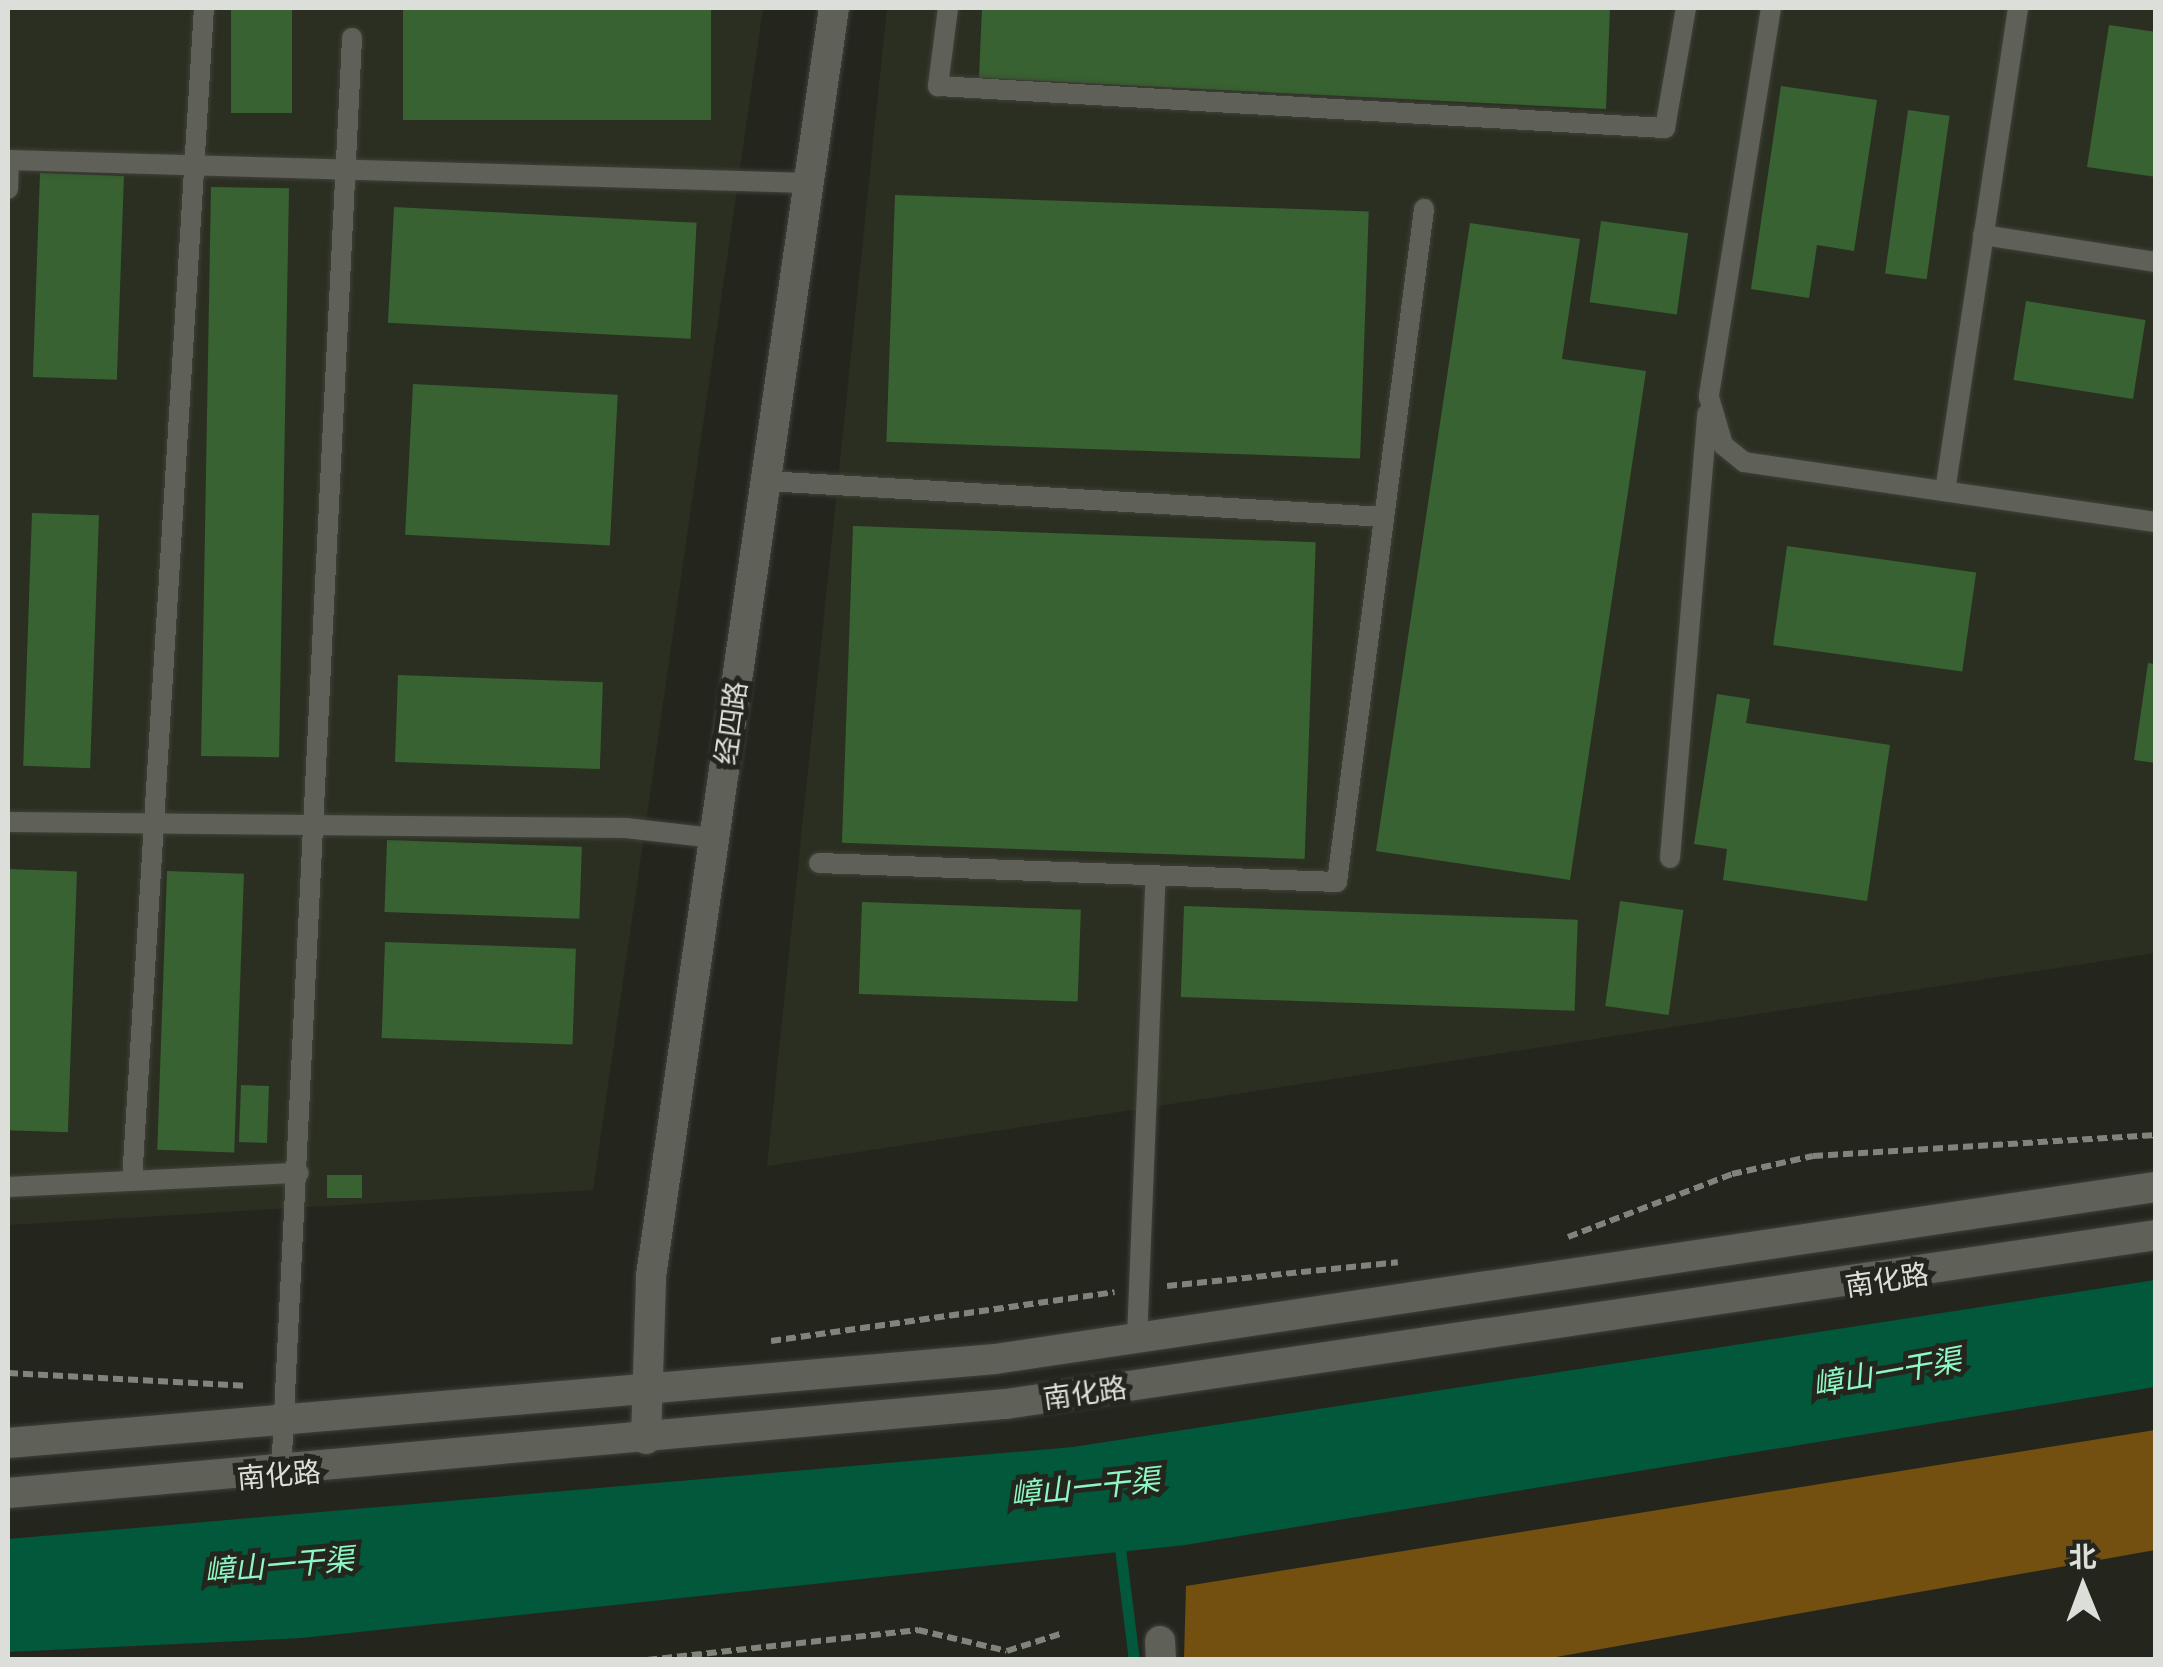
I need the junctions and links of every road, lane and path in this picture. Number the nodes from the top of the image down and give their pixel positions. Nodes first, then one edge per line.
1 (204, 8) edge
2 (834, 8) edge
3 (948, 8) edge
4 (1686, 8) edge
5 (1771, 8) edge
6 (2018, 8) edge
7 (352, 38) dead end
8 (8, 160) edge
9 (194, 166) junction
10 (346, 170) junction
11 (809, 183) junction
12 (8, 189) edge
13 (1424, 208) dead end
14 (1984, 235) junction
15 (2156, 262) edge
16 (1709, 398) junction
17 (766, 482) junction
18 (1945, 491) junction
19 (1384, 517) junction
20 (2156, 522) edge
21 (8, 822) edge
22 (154, 824) junction
23 (315, 825) junction
24 (714, 838) junction
25 (1670, 858) dead end
26 (819, 863) dead end
27 (1156, 875) junction
28 (2156, 1135) edge
29 (299, 1173) junction
30 (132, 1181) junction
31 (8, 1187) edge
32 (2156, 1188) edge
33 (2156, 1236) edge
34 (1553, 1242) dead end
35 (1409, 1261) dead end
36 (1139, 1289) junction
37 (1137, 1339) junction
38 (764, 1342) dead end
39 (8, 1374) edge
40 (288, 1386) junction
41 (643, 1392) junction
42 (287, 1424) junction
43 (646, 1439) junction
44 (8, 1443) edge
45 (281, 1474) junction
46 (8, 1493) edge
47 (1060, 1634) dead end
48 (647, 1660) edge

1 - 9 lane
2 - 11 main road, 经四路
3 - 4 lane
5 - 16 lane
6 - 14 lane
7 - 10 lane
8 - 9 lane
8 - 12 lane
9 - 10 lane
9 - 22 lane
10 - 11 lane
10 - 23 lane
11 - 17 main road, 经四路
13 - 19 lane
14 - 15 lane
14 - 18 lane
16 - 18 lane
16 - 25 lane
17 - 19 lane
17 - 24 main road, 经四路
18 - 20 lane
19 - 27 lane
21 - 22 lane
22 - 23 lane
22 - 30 lane
23 - 24 lane
23 - 29 lane
24 - 41 main road, 经四路
26 - 27 lane
27 - 36 lane
28 - 34 path
29 - 30 lane
29 - 40 lane
30 - 31 lane
32 - 37 main road, 南化路
33 - 43 main road, 南化路
35 - 36 path
36 - 37 lane
36 - 38 path
37 - 41 main road, 南化路
39 - 40 path
40 - 42 lane
41 - 42 main road, 南化路
41 - 43 main road, 经四路
42 - 44 main road, 南化路
42 - 45 lane
43 - 45 main road, 南化路
45 - 46 main road, 南化路
47 - 48 path

